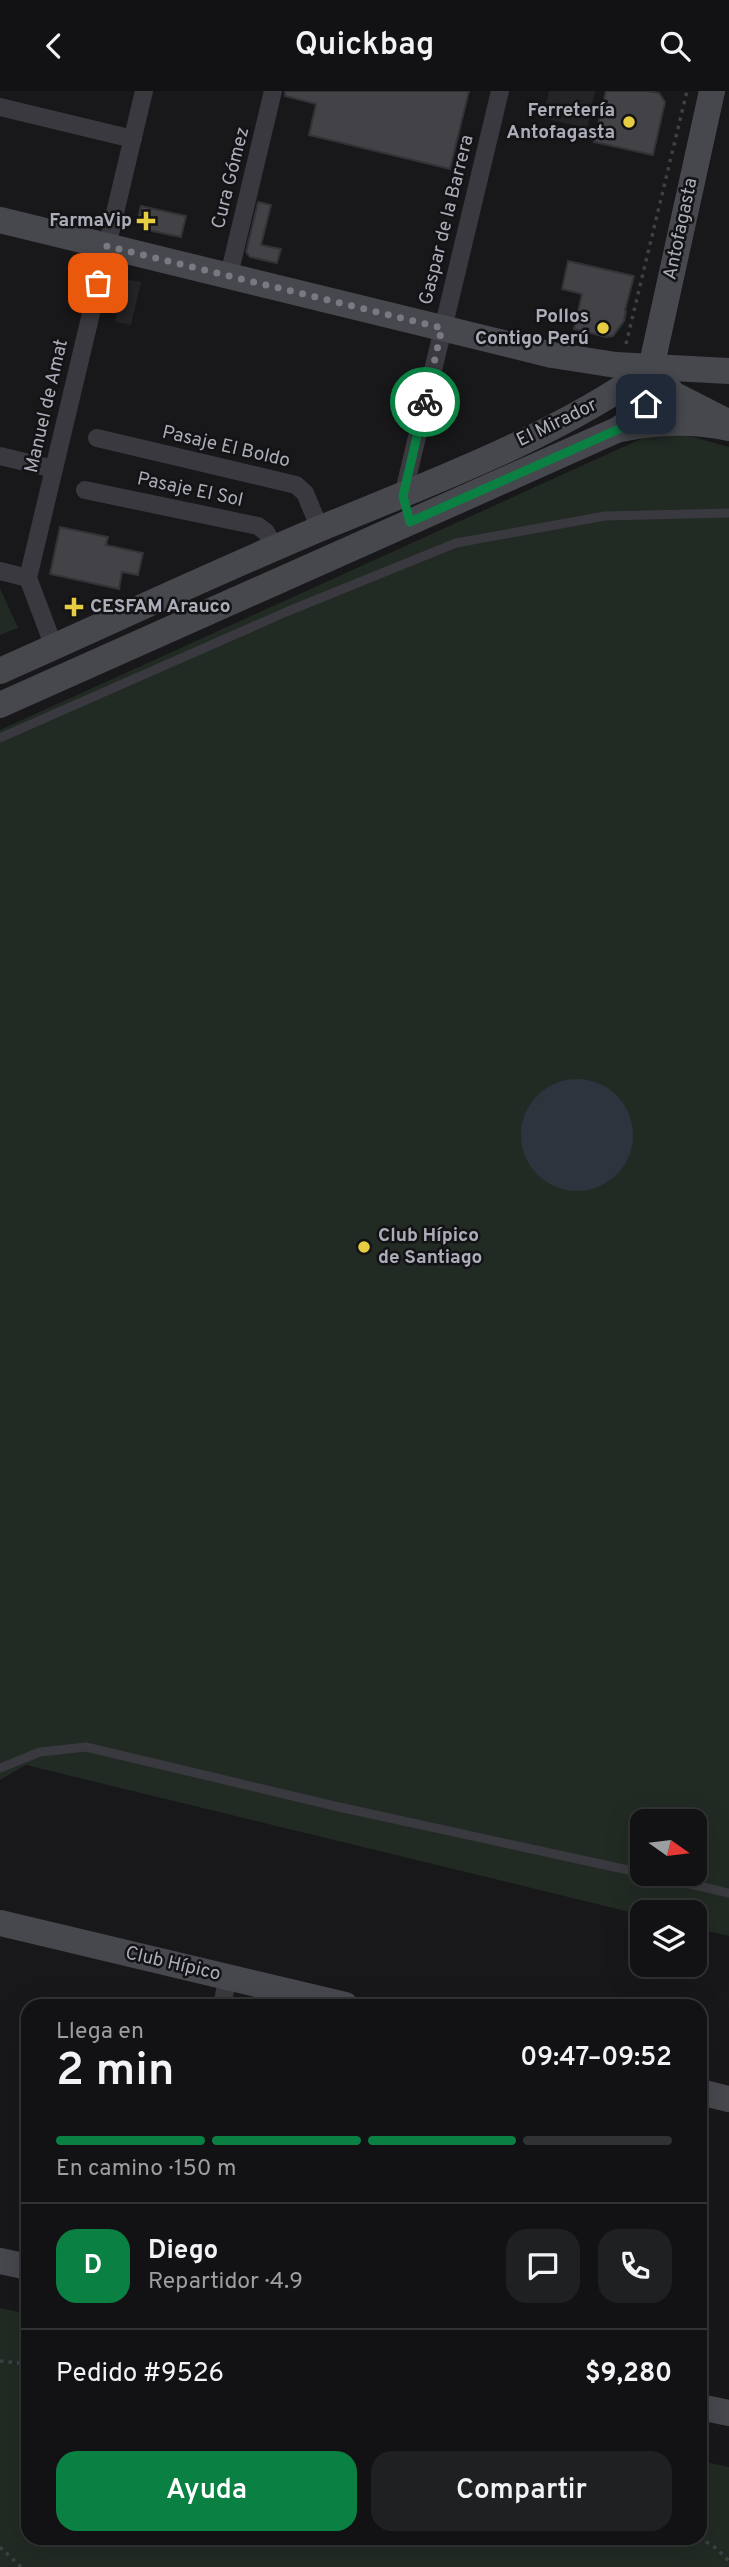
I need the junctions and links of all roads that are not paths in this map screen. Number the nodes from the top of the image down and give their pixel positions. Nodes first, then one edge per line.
1 (144, 91) edge
2 (274, 91) edge
3 (500, 91) edge
4 (712, 91) edge
5 (0, 107) edge
6 (133, 139) junction
7 (0, 220) edge
8 (107, 246) junction
9 (229, 275) junction
10 (442, 328) junction
11 (651, 368) junction
12 (729, 372) edge
13 (729, 423) edge
14 (729, 428) edge
15 (619, 429) junction
16 (97, 438) dead end
17 (0, 456) edge
18 (54, 469) junction
19 (85, 489) dead end
20 (403, 496) junction
21 (729, 513) edge
22 (410, 522) junction
23 (320, 529) junction
24 (275, 549) junction
25 (0, 571) edge
26 (28, 578) junction
27 (54, 647) junction
28 (0, 671) edge
29 (2, 696) edge
30 (0, 738) edge
31 (0, 1768) edge
32 (630, 1870) edge
33 (706, 1887) edge
34 (729, 1892) edge
35 (0, 1923) edge
36 (228, 1977) junction
37 (223, 1999) edge
38 (320, 1999) edge
39 (707, 2094) edge
40 (729, 2099) edge
41 (0, 2261) edge
42 (21, 2266) edge
43 (707, 2408) edge
44 (729, 2413) edge

1 - 6 street, Manuel de Amat
2 - 9 street, Cura Gómez
3 - 10 street, Gaspar de la Barrera
4 - 11 main road, Antofagasta
5 - 6 street
6 - 8 street, Manuel de Amat
7 - 8 main road
8 - 9 main road
8 - 18 street, Manuel de Amat
9 - 10 main road
10 - 11 main road
10 - 20 street, Gaspar de la Barrera
11 - 12 main road
11 - 13 main road
11 - 15 main road, El Mirador
11 - 20 main road, El Mirador
14 - 15 main road
15 - 22 main road, El Mirador
16 - 23 street, Pasaje El Boldo
17 - 18 street
18 - 26 street, Manuel de Amat
19 - 24 street, Pasaje El Sol
20 - 22 street, Gaspar de la Barrera
20 - 23 main road, El Mirador
21 - 30 lane
22 - 29 main road, El Mirador
23 - 24 main road, El Mirador
24 - 27 main road, El Mirador
25 - 26 street
26 - 27 street
27 - 28 main road, El Mirador
31 - 32 lane
33 - 34 lane
35 - 36 main road, Club Hípico
36 - 37 street
36 - 38 main road, Club Hípico
39 - 40 main road
41 - 42 main road
43 - 44 main road

